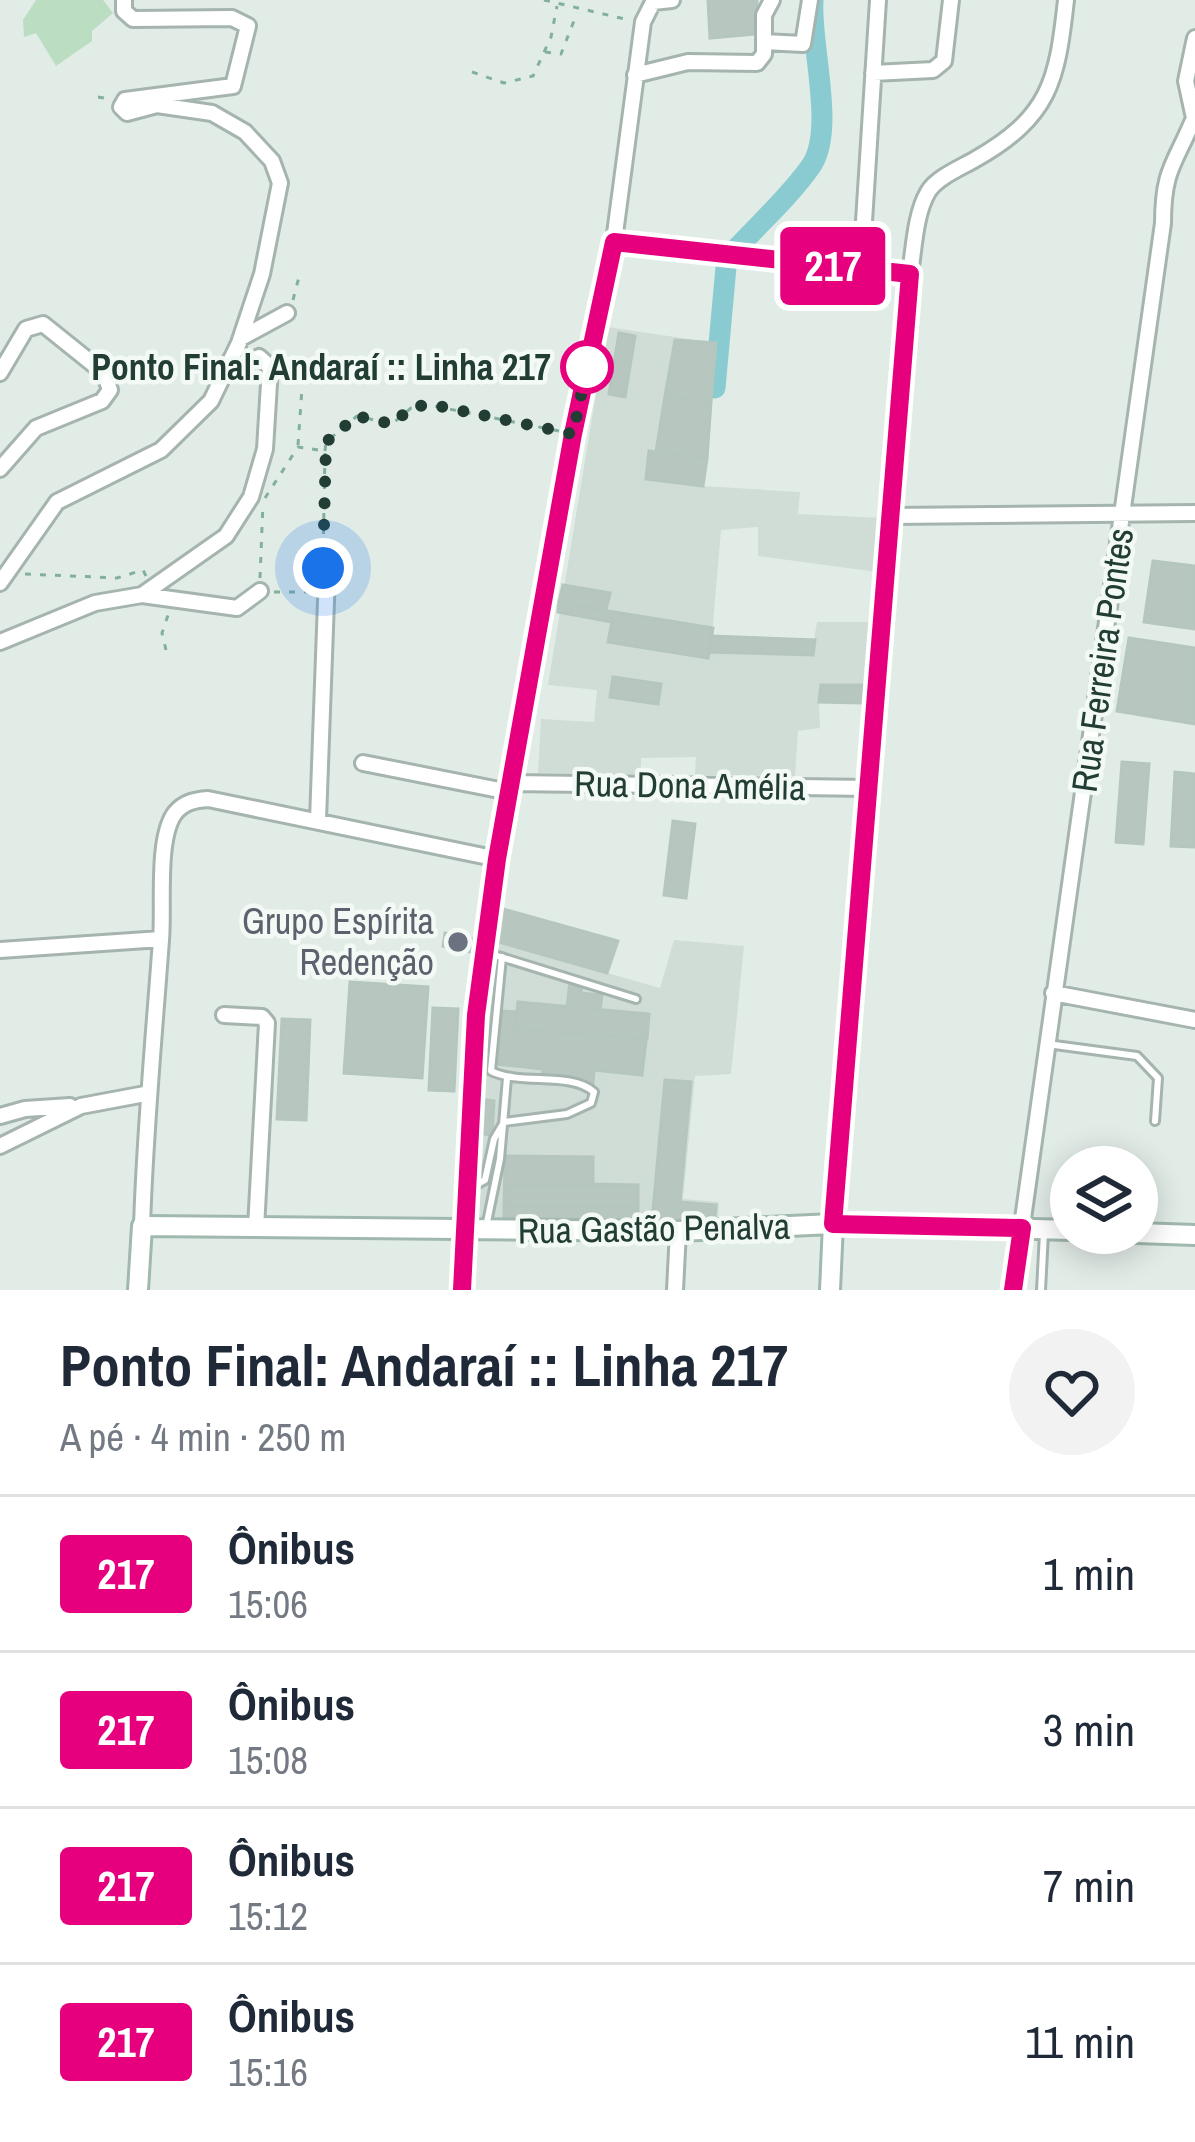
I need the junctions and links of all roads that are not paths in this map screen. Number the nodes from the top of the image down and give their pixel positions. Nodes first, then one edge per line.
1 (124, 0) edge
2 (672, 0) edge
3 (772, 0) edge
4 (810, 0) edge
5 (878, 0) edge
6 (951, 0) edge
7 (1066, 0) edge
8 (1195, 38) edge
9 (764, 42) junction
10 (873, 73) junction
11 (635, 75) junction
12 (614, 242) junction
13 (861, 269) junction
14 (910, 274) junction
15 (287, 313) road end
16 (241, 338) junction
17 (230, 359) junction
18 (0, 373) edge
19 (0, 469) edge
20 (1123, 513) junction
21 (1195, 513) edge
22 (891, 516) junction
23 (327, 574) road end
24 (0, 583) edge
25 (147, 591) junction
26 (260, 591) road end
27 (0, 642) edge
28 (363, 763) dead end
29 (510, 787) junction
30 (869, 788) junction
31 (318, 820) junction
32 (497, 859) junction
33 (161, 939) junction
34 (0, 950) edge
35 (484, 952) junction
36 (502, 957) junction
37 (1053, 993) junction
38 (637, 999) dead end
39 (224, 1015) dead end
40 (1195, 1021) edge
41 (1046, 1044) junction
42 (507, 1078) junction
43 (146, 1094) junction
44 (81, 1106) junction
45 (0, 1116) edge
46 (1155, 1120) dead end
47 (504, 1122) junction
48 (0, 1146) edge
49 (468, 1190) junction
50 (833, 1224) junction
51 (142, 1226) junction
52 (256, 1228) junction
53 (1022, 1228) junction
54 (1044, 1229) junction
55 (1050, 1229) edge
56 (475, 1230) junction
57 (679, 1231) junction
58 (1158, 1234) edge
59 (1195, 1235) edge
60 (138, 1290) edge
61 (462, 1290) edge
62 (675, 1290) edge
63 (830, 1290) edge
64 (1013, 1290) edge
65 (1041, 1290) edge

1 - 16 street
2 - 11 street
3 - 9 street
4 - 9 street
5 - 10 street
6 - 10 street
7 - 14 street
8 - 20 street, Rua Ferreira Pontes
9 - 11 street
10 - 13 street
11 - 12 street
12 - 13 street
12 - 29 street
13 - 14 street
14 - 22 street
15 - 16 street
16 - 17 street
17 - 24 street
17 - 25 street
18 - 19 street
20 - 21 street
20 - 22 street
20 - 37 street, Rua Ferreira Pontes
22 - 30 street
23 - 31 street
25 - 26 street
25 - 27 street
28 - 29 street, Rua Dona Amélia
29 - 30 street, Rua Dona Amélia
29 - 32 street
30 - 50 street
31 - 32 street
31 - 33 street
32 - 35 street
33 - 34 street
33 - 43 street
35 - 36 lane
35 - 49 street
36 - 38 lane
36 - 42 lane
37 - 40 street
37 - 41 street, Rua Ferreira Pontes
39 - 52 street
41 - 46 lane
41 - 53 street, Rua Ferreira Pontes
42 - 47 lane
42 - 47 lane
43 - 44 street
43 - 51 street
44 - 45 street
44 - 48 street
47 - 49 lane
47 - 56 lane
49 - 56 street
50 - 53 street, Rua Gastão Penalva
50 - 57 street, Rua Gastão Penalva
50 - 63 street
51 - 52 street, Rua Gastão Penalva
51 - 60 street
52 - 56 street, Rua Gastão Penalva
53 - 54 street, Rua Gastão Penalva
53 - 64 street, Rua Ferreira Pontes
54 - 55 street, Rua Gastão Penalva
54 - 65 lane
56 - 57 street, Rua Gastão Penalva
56 - 61 street
57 - 62 street
58 - 59 street

